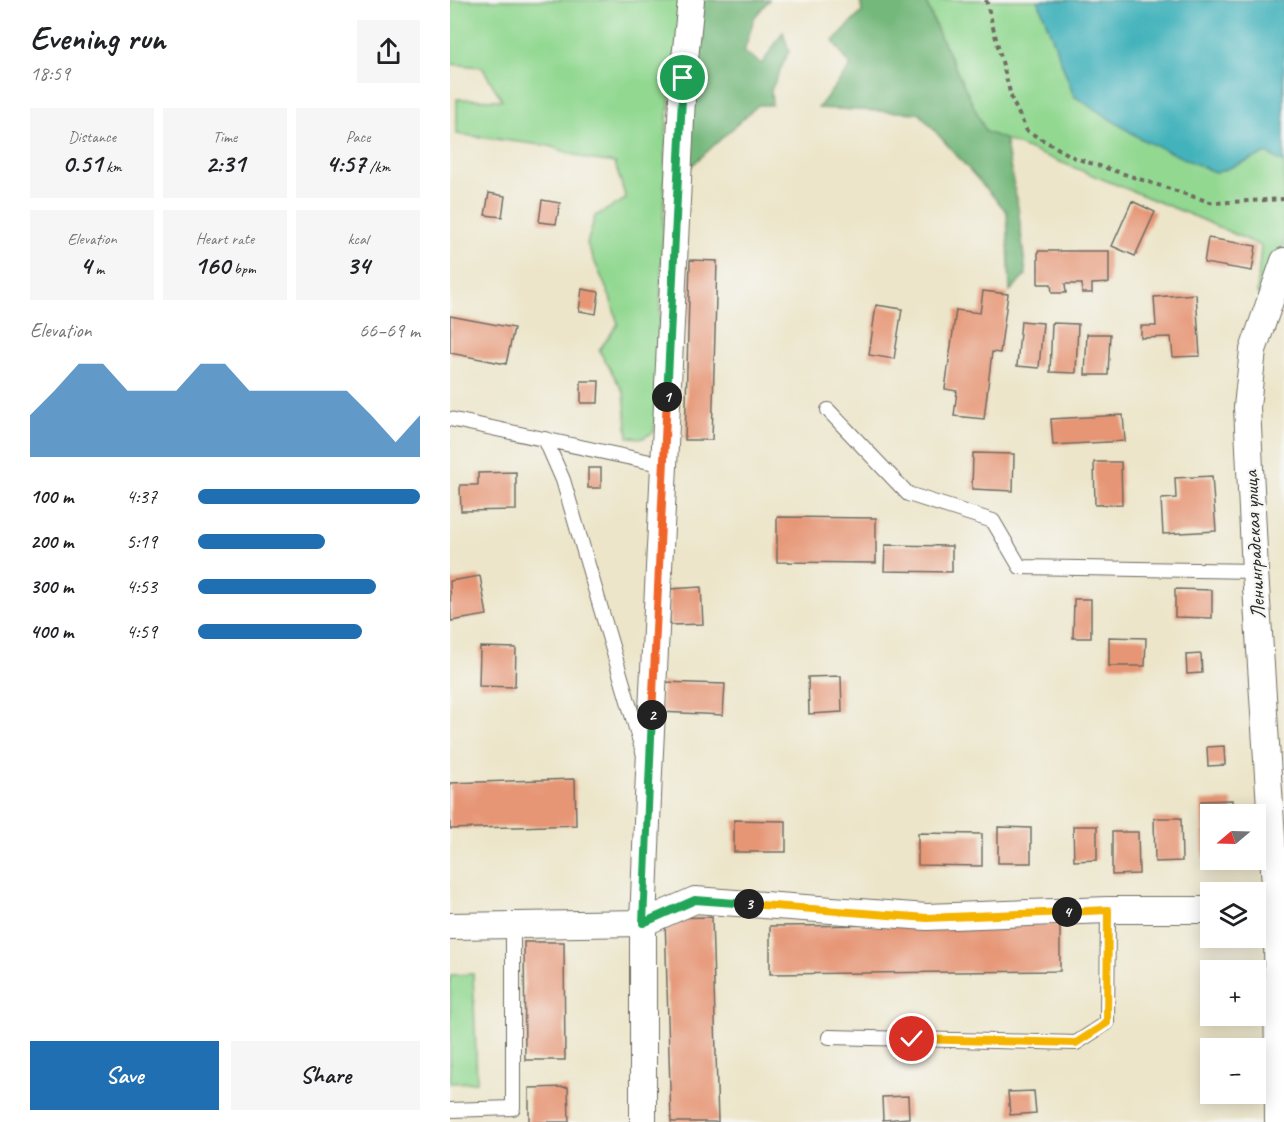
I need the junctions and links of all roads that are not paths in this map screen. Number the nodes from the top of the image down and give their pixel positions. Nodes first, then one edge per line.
1 (691, 0) edge
2 (1284, 261) edge
3 (828, 410) dead end
4 (450, 418) edge
5 (545, 439) junction
6 (664, 465) junction
7 (1255, 571) junction
8 (649, 772) junction
9 (1265, 882) edge
10 (1266, 909) edge
11 (1108, 910) junction
12 (1200, 910) edge
13 (643, 923) junction
14 (450, 926) edge
15 (513, 926) junction
16 (829, 1037) dead end
17 (450, 1110) edge
18 (643, 1122) edge
19 (1278, 1122) edge

1 - 6 street
2 - 7 street, Ленинградская улица
3 - 7 lane
4 - 5 lane
5 - 6 lane
5 - 8 lane
6 - 8 street
7 - 9 street, Ленинградская улица
8 - 13 street
10 - 19 street, Ленинградская улица
11 - 12 street
11 - 13 street
11 - 16 lane
13 - 15 street
13 - 18 street
14 - 15 street
15 - 17 lane

